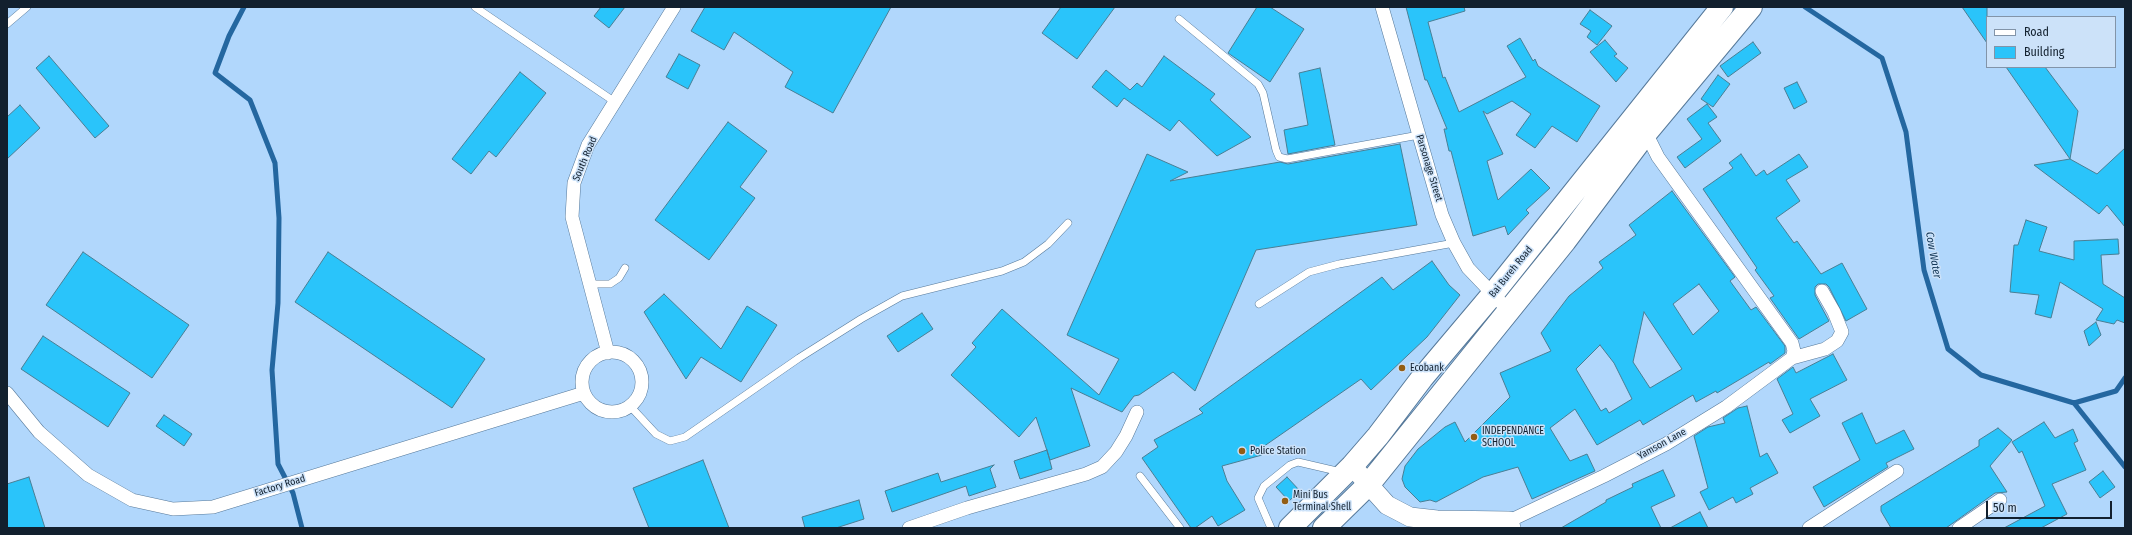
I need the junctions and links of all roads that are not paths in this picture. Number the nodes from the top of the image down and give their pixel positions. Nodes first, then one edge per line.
1 (27, 7) edge
2 (475, 7) edge
3 (674, 7) edge
4 (1382, 7) edge
5 (1722, 7) edge
6 (1750, 8) edge
7 (1179, 19) dead end
8 (7, 24) edge
9 (615, 102) junction
10 (1646, 133) junction
11 (1419, 135) junction
12 (1068, 223) dead end
13 (1454, 243) junction
14 (625, 268) dead end
15 (591, 284) junction
16 (1822, 291) dead end
17 (1492, 295) junction
18 (1259, 304) dead end
19 (1509, 311) junction
20 (608, 353) junction
21 (1792, 358) junction
22 (7, 393) edge
23 (584, 393) junction
24 (630, 406) junction
25 (1137, 412) dead end
26 (1348, 470) junction
27 (1897, 471) dead end
28 (1140, 476) dead end
29 (1369, 484) junction
30 (2000, 500) dead end
31 (1510, 524) edge
32 (909, 528) edge
33 (1180, 528) edge
34 (1271, 528) edge
35 (1290, 528) edge
36 (1324, 528) edge
37 (1809, 528) edge
38 (1959, 528) edge

1 - 8 lane
2 - 9 lane
3 - 9 street, South Road
4 - 11 street, Parsonage Street
5 - 17 highway, Bai Bureh Road
6 - 10 highway
7 - 11 lane
9 - 15 street, South Road
10 - 19 highway
10 - 21 street
11 - 13 street, Parsonage Street
12 - 24 lane
13 - 17 street, Parsonage Street
13 - 18 lane
14 - 15 lane
15 - 20 street, South Road
16 - 21 street
17 - 19 street, Parsonage Street
17 - 26 highway, Bai Bureh Road
19 - 29 highway
20 - 23 street
20 - 24 street
21 - 31 street, Yamson Lane
22 - 23 street, Factory Road
23 - 24 street
25 - 32 street
26 - 29 main road
26 - 34 lane
26 - 35 highway, Bai Bureh Road
27 - 37 street
28 - 33 lane
29 - 31 main road
29 - 36 highway
30 - 38 street

